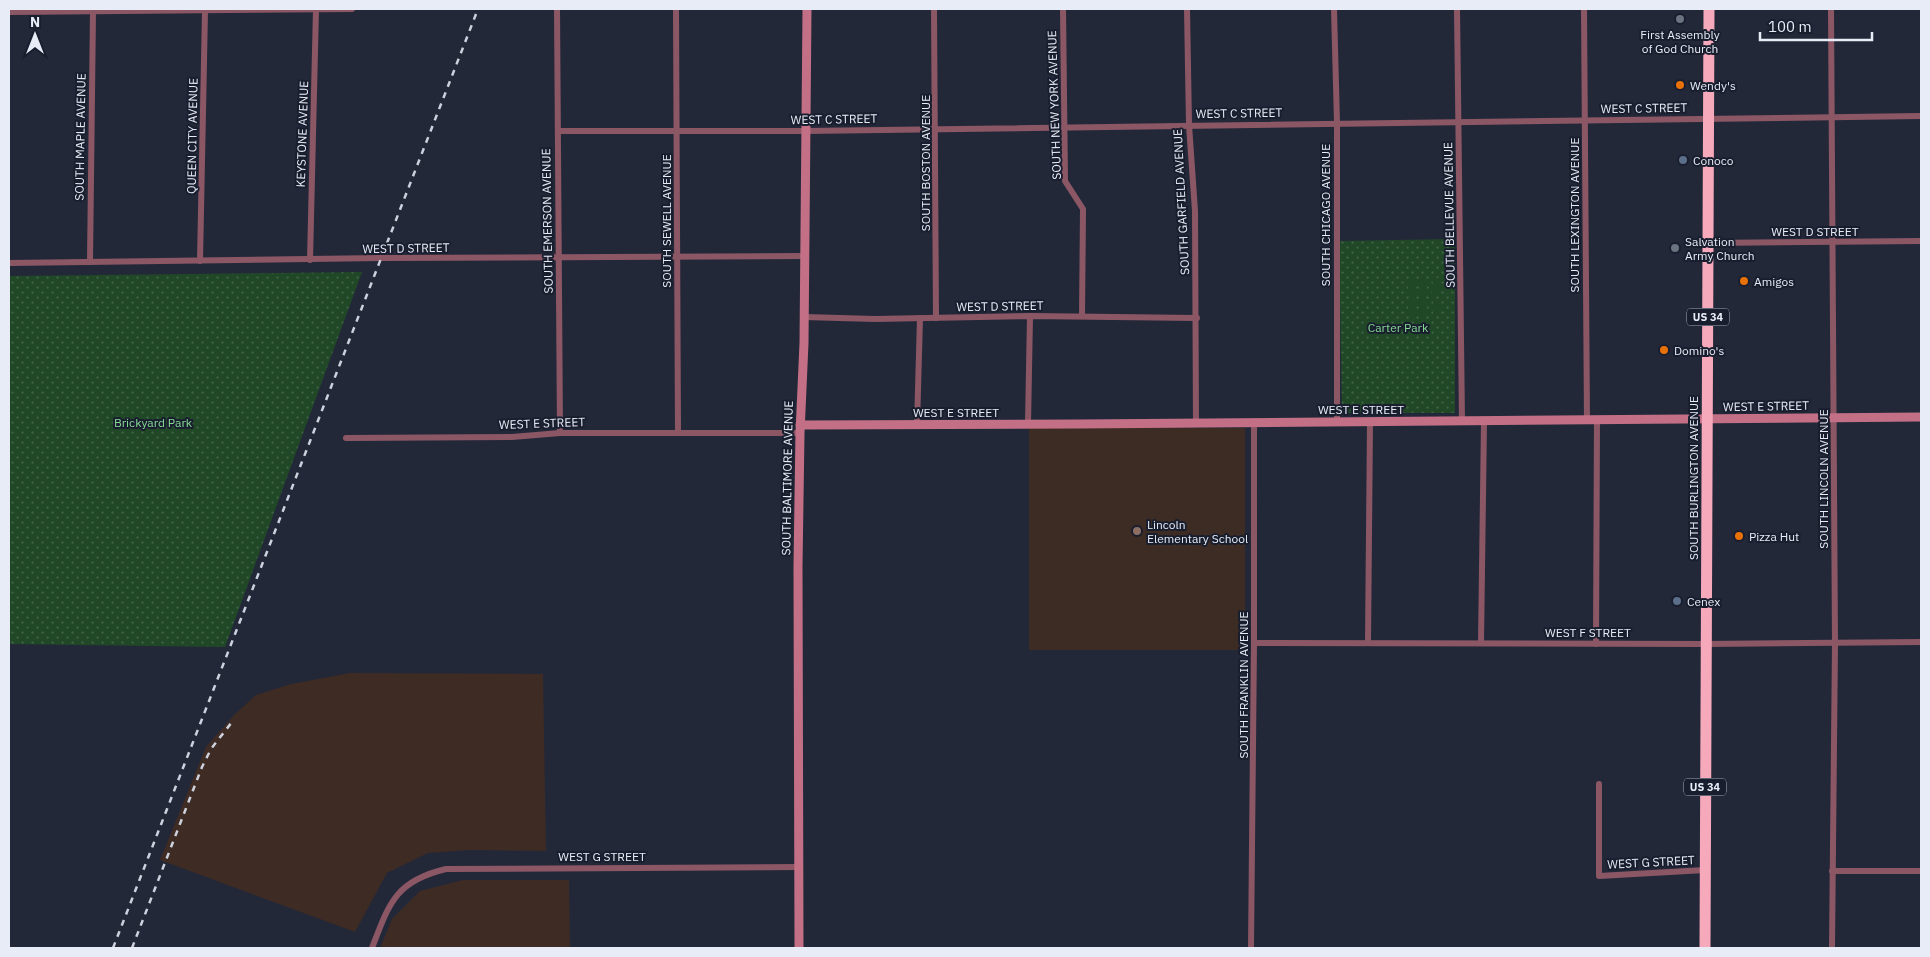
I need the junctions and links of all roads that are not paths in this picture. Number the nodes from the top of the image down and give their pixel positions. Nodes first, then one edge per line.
1 (316, 9) edge
2 (352, 9) edge
3 (557, 9) edge
4 (676, 9) edge
5 (807, 9) edge
6 (934, 9) edge
7 (1063, 9) edge
8 (1187, 9) edge
9 (1334, 9) edge
10 (1457, 9) edge
11 (1584, 9) edge
12 (1709, 9) edge
13 (1831, 9) edge
14 (93, 11) junction
15 (205, 11) junction
16 (9, 12) edge
17 (1921, 116) edge
18 (1831, 117) junction
19 (1709, 118) junction
20 (1585, 120) junction
21 (1459, 122) junction
22 (1337, 123) junction
23 (1188, 125) junction
24 (1064, 127) junction
25 (936, 129) junction
26 (558, 130) junction
27 (677, 131) junction
28 (805, 131) junction
29 (1832, 242) junction
30 (1921, 242) edge
31 (1708, 243) junction
32 (804, 256) junction
33 (678, 257) junction
34 (558, 258) junction
35 (310, 260) junction
36 (200, 261) junction
37 (90, 262) junction
38 (9, 263) edge
39 (1030, 316) junction
40 (1082, 316) junction
41 (804, 317) junction
42 (920, 318) junction
43 (936, 318) junction
44 (1197, 318) junction
45 (1921, 417) edge
46 (1834, 418) junction
47 (1587, 420) junction
48 (1597, 420) junction
49 (1708, 420) junction
50 (1462, 421) junction
51 (1484, 421) junction
52 (1254, 422) junction
53 (1337, 422) junction
54 (1370, 422) junction
55 (1028, 424) junction
56 (1196, 424) junction
57 (916, 425) junction
58 (800, 429) junction
59 (560, 433) junction
60 (678, 433) junction
61 (346, 438) dead end
62 (1921, 642) edge
63 (1254, 643) junction
64 (1834, 643) junction
65 (1368, 644) junction
66 (1481, 644) junction
67 (1596, 644) junction
68 (1706, 644) junction
69 (1599, 784) dead end
70 (799, 867) junction
71 (1705, 870) junction
72 (1832, 871) junction
73 (1921, 871) edge
74 (372, 948) edge
75 (799, 948) edge
76 (1251, 948) edge
77 (1705, 948) edge
78 (1832, 948) edge

1 - 2 street
1 - 15 street
1 - 35 street, KEYSTONE AVENUE
3 - 26 street, SOUTH EMERSON AVENUE
4 - 27 street, SOUTH SEWELL AVENUE
5 - 28 street, SOUTH BALTIMORE AVENUE
6 - 25 street, SOUTH BOSTON AVENUE
7 - 24 street, SOUTH NEW YORK AVENUE
8 - 23 street, SOUTH GARFIELD AVENUE
9 - 22 street, SOUTH CHICAGO AVENUE
10 - 21 street, SOUTH BELLEVUE AVENUE
11 - 20 street, SOUTH LEXINGTON AVENUE
12 - 19 highway, SOUTH BURLINGTON AVENUE / US 34
13 - 18 street, SOUTH LINCOLN AVENUE
14 - 15 street
14 - 16 street
14 - 37 street, SOUTH MAPLE AVENUE
15 - 36 street, QUEEN CITY AVENUE
17 - 18 street, WEST C STREET
18 - 19 street, WEST C STREET
18 - 29 street, SOUTH LINCOLN AVENUE
19 - 20 street, WEST C STREET
19 - 31 highway, SOUTH BURLINGTON AVENUE / US 34
20 - 21 street, WEST C STREET
20 - 47 street, SOUTH LEXINGTON AVENUE
21 - 22 street, WEST C STREET
21 - 50 street, SOUTH BELLEVUE AVENUE
22 - 23 street, WEST C STREET
22 - 53 street, SOUTH CHICAGO AVENUE
23 - 24 street, WEST C STREET
23 - 44 street, SOUTH GARFIELD AVENUE
24 - 25 street, WEST C STREET
24 - 40 street, SOUTH NEW YORK AVENUE
25 - 28 street, WEST C STREET
25 - 43 street, SOUTH BOSTON AVENUE
26 - 27 street, WEST C STREET
26 - 34 street, SOUTH EMERSON AVENUE
27 - 28 street, WEST C STREET
27 - 33 street, SOUTH SEWELL AVENUE
28 - 32 street, SOUTH BALTIMORE AVENUE
29 - 30 street, WEST D STREET
29 - 31 street, WEST D STREET
29 - 46 street, SOUTH LINCOLN AVENUE
31 - 49 highway, SOUTH BURLINGTON AVENUE / US 34
32 - 33 street, WEST D STREET
32 - 41 street, SOUTH BALTIMORE AVENUE
33 - 34 street, WEST D STREET
33 - 60 street, SOUTH SEWELL AVENUE
34 - 35 street, WEST D STREET
34 - 59 street, SOUTH EMERSON AVENUE
35 - 36 street, WEST D STREET
36 - 37 street, WEST D STREET
37 - 38 street, WEST D STREET
39 - 40 street, WEST D STREET
39 - 43 street, WEST D STREET
39 - 55 street
40 - 44 street, WEST D STREET
41 - 42 street, WEST D STREET
41 - 58 street, SOUTH BALTIMORE AVENUE
42 - 43 street, WEST D STREET
42 - 57 street
44 - 56 street, SOUTH GARFIELD AVENUE
45 - 46 street, WEST E STREET
46 - 49 street, WEST E STREET
46 - 64 street, SOUTH LINCOLN AVENUE
47 - 48 street, WEST E STREET
47 - 51 street, WEST E STREET
48 - 49 street, WEST E STREET
48 - 67 street
49 - 68 highway, SOUTH BURLINGTON AVENUE / US 34
50 - 51 street, WEST E STREET
50 - 54 street, WEST E STREET
51 - 66 street
52 - 53 street, WEST E STREET
52 - 56 street, WEST E STREET
52 - 63 street, SOUTH FRANKLIN AVENUE
53 - 54 street, WEST E STREET
54 - 65 street
55 - 56 street, WEST E STREET
55 - 57 street, WEST E STREET
57 - 58 street, WEST E STREET
58 - 60 street, WEST E STREET
58 - 70 street, SOUTH BALTIMORE AVENUE
59 - 60 street, WEST E STREET
59 - 61 street, WEST E STREET
62 - 64 street, WEST F STREET
63 - 65 street, WEST F STREET
63 - 76 street, SOUTH FRANKLIN AVENUE
64 - 68 street, WEST F STREET
64 - 72 street, SOUTH LINCOLN AVENUE
65 - 66 street, WEST F STREET
66 - 67 street, WEST F STREET
67 - 68 street, WEST F STREET
68 - 71 highway, SOUTH BURLINGTON AVENUE / US 34
69 - 71 street, WEST G STREET
70 - 74 street, WEST G STREET
70 - 75 street, SOUTH BALTIMORE AVENUE
71 - 77 highway, SOUTH BURLINGTON AVENUE / US 34
72 - 73 street
72 - 78 street, SOUTH LINCOLN AVENUE

